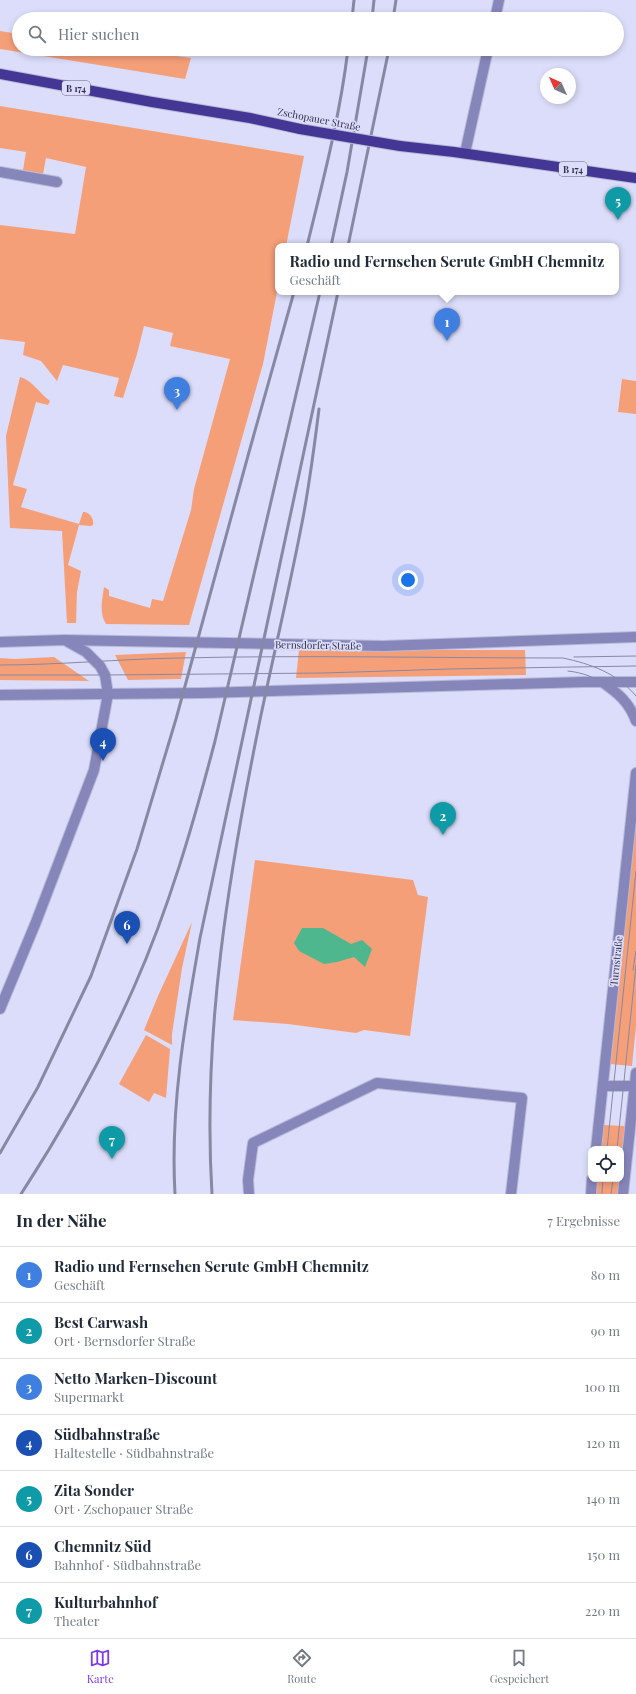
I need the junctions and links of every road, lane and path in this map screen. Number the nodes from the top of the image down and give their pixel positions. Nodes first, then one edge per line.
1 (499, 0) edge
2 (496, 12) edge
3 (486, 56) edge
4 (0, 74) edge
5 (465, 153) junction
6 (0, 172) edge
7 (636, 178) edge
8 (62, 182) dead end
9 (636, 637) edge
10 (64, 640) junction
11 (0, 642) edge
12 (602, 682) junction
13 (636, 682) edge
14 (108, 694) junction
15 (0, 696) edge
16 (636, 721) edge
17 (636, 772) edge
18 (0, 1009) edge
19 (636, 1073) edge
20 (603, 1086) junction
21 (635, 1086) edge
22 (596, 1146) edge
23 (592, 1182) edge
24 (249, 1194) edge
25 (510, 1194) edge
26 (591, 1194) edge
27 (623, 1194) edge

1 - 2 street
3 - 5 street
4 - 5 main road, Zschopauer Straße / B 174, bridge
5 - 7 main road, Zschopauer Straße / B 174
6 - 8 street
9 - 10 street, Bernsdorfer Straße
10 - 11 street, Bernsdorfer Straße
10 - 14 street
12 - 13 street
12 - 14 street
12 - 16 street
14 - 15 street
14 - 18 street
17 - 20 street, Turnstraße
19 - 21 street
20 - 21 street
20 - 22 street, Turnstraße
21 - 27 street
23 - 26 street
24 - 25 street

